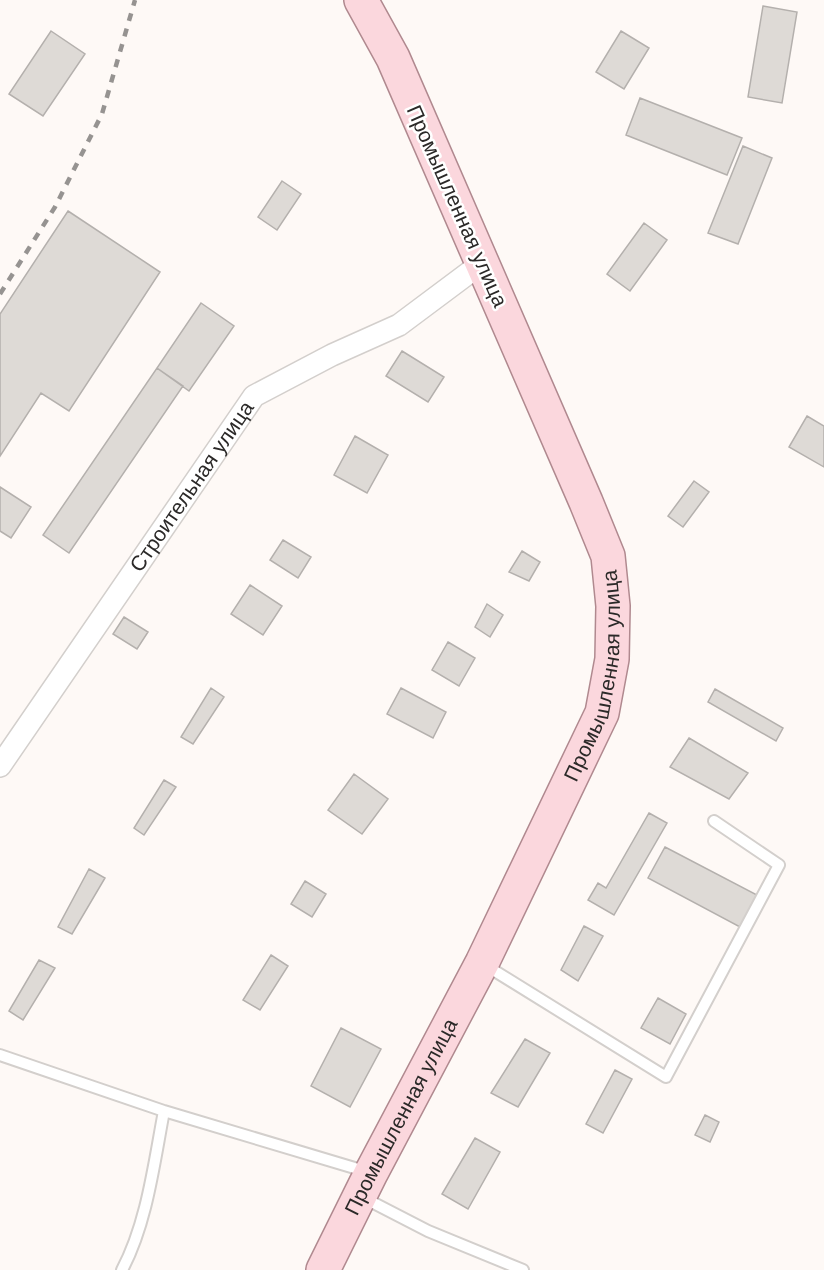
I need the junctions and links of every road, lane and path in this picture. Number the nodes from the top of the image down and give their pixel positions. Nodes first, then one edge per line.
1 (361, 0) edge
2 (482, 263) junction
3 (0, 766) edge
4 (714, 820) dead end
5 (482, 963) junction
6 (0, 1055) edge
7 (164, 1111) junction
8 (366, 1185) junction
9 (122, 1270) edge
10 (323, 1270) edge
11 (523, 1270) edge

1 - 2 main road, Промышленная улица
2 - 3 street, Строительная улица
2 - 5 main road, Промышленная улица
4 - 5 lane
5 - 8 main road, Промышленная улица
6 - 7 lane
7 - 8 lane
7 - 9 lane
8 - 10 main road, Промышленная улица
8 - 11 lane

